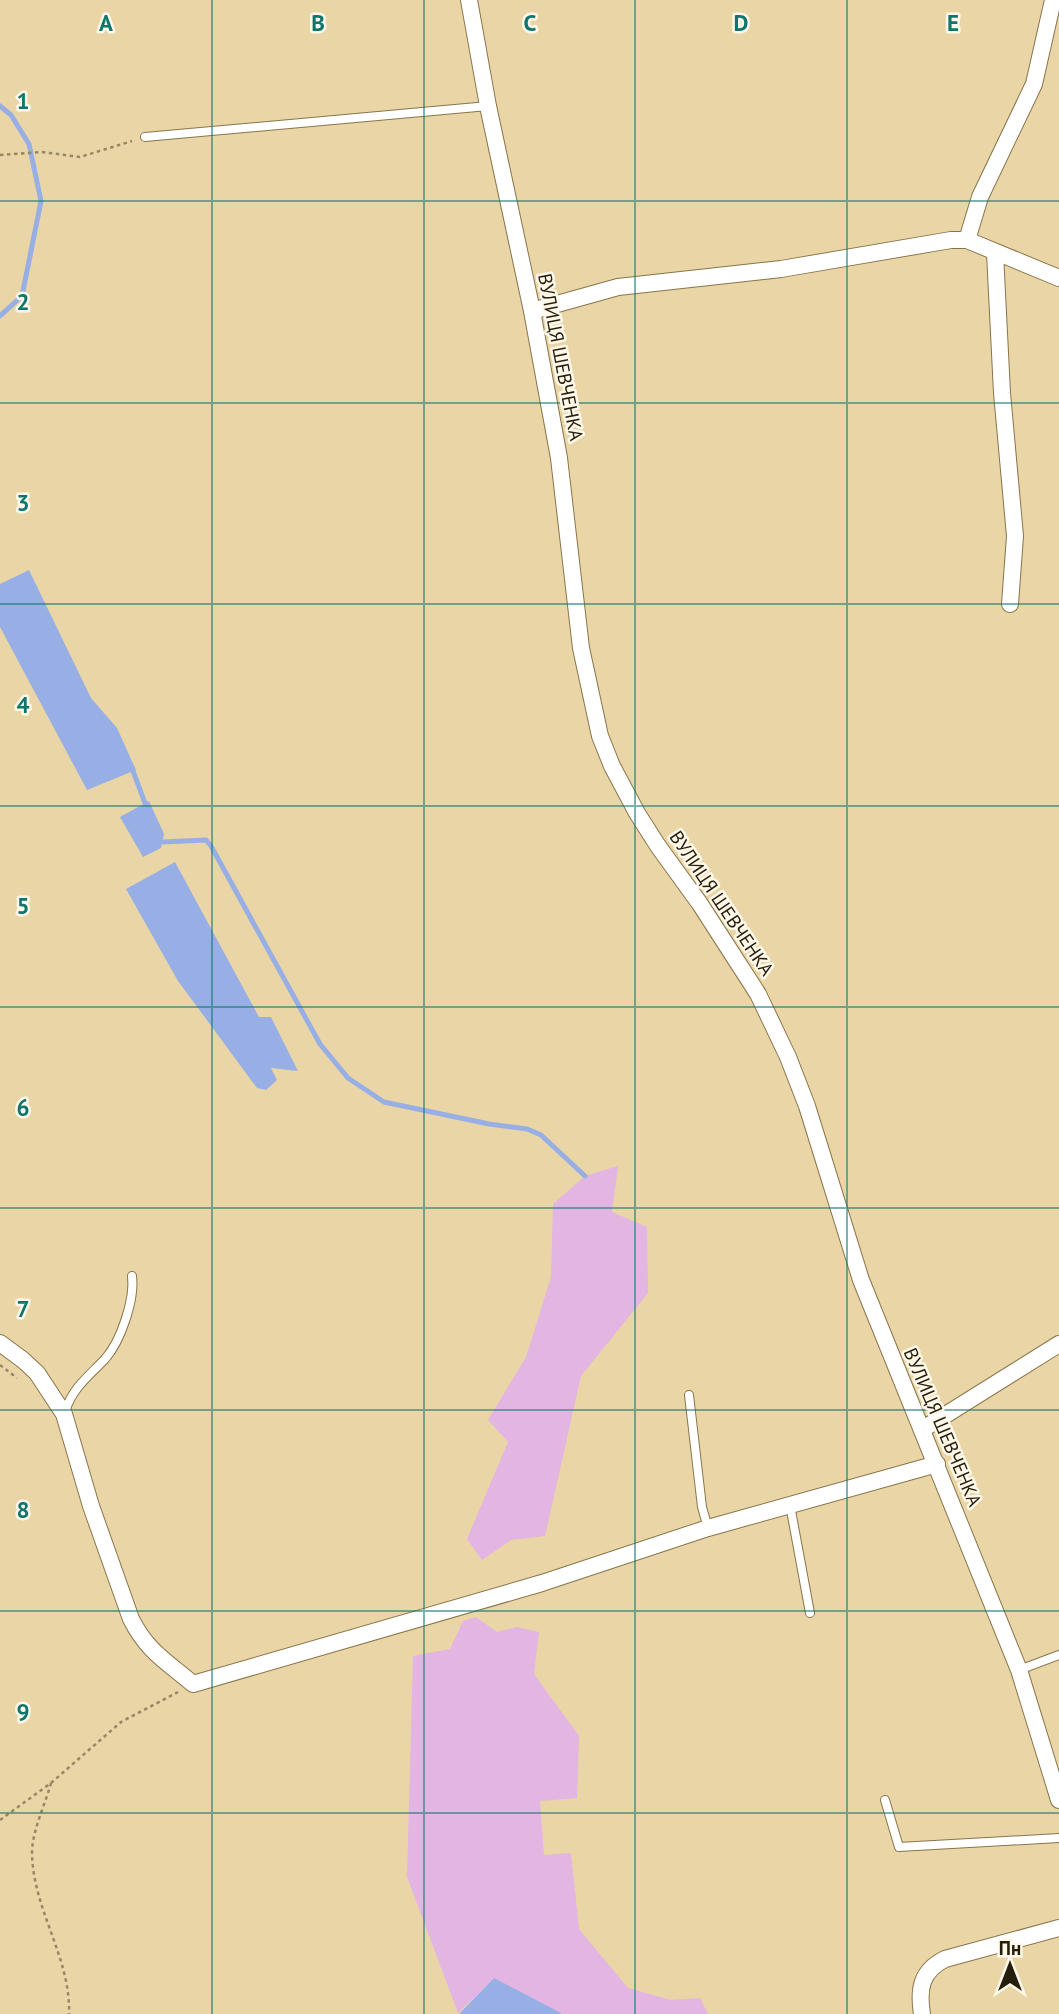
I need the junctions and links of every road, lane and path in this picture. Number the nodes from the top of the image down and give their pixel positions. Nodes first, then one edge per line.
1 (469, 0) edge
2 (1053, 0) edge
3 (488, 106) junction
4 (145, 137) joint
5 (0, 155) edge
6 (967, 240) junction
7 (995, 253) junction
8 (1059, 258) edge
9 (1055, 276) edge
10 (531, 311) junction
11 (1010, 604) dead end
12 (132, 1276) dead end
13 (0, 1343) edge
14 (1059, 1344) edge
15 (689, 1395) dead end
16 (64, 1414) junction
17 (923, 1429) junction
18 (937, 1464) junction
19 (790, 1505) junction
20 (708, 1528) junction
21 (810, 1613) dead end
22 (1059, 1655) edge
23 (1019, 1670) junction
24 (193, 1684) junction
25 (1056, 1772) edge
26 (51, 1783) junction
27 (885, 1800) dead end
28 (1059, 1800) edge
29 (0, 1820) edge
30 (1059, 1838) edge
31 (1059, 1927) edge
32 (69, 2014) edge
33 (922, 2014) edge

1 - 3 street, ВУЛИЦЯ ШЕВЧЕНКА
2 - 6 street
3 - 4 lane
3 - 10 street, ВУЛИЦЯ ШЕВЧЕНКА
4 - 5 path
6 - 7 street
6 - 10 street
7 - 9 street
7 - 11 street
8 - 9 street
10 - 17 street, ВУЛИЦЯ ШЕВЧЕНКА
12 - 16 lane
13 - 16 street
14 - 17 street
15 - 20 lane
16 - 24 street
17 - 18 street, ВУЛИЦЯ ШЕВЧЕНКА
18 - 19 street
18 - 23 street, ВУЛИЦЯ ШЕВЧЕНКА
19 - 20 street
19 - 21 lane
20 - 24 street
22 - 23 lane
23 - 25 street, ВУЛИЦЯ ШЕВЧЕНКА
24 - 26 path
25 - 28 street, ВУЛИЦЯ ШЕВЧЕНКА
26 - 29 path
26 - 32 path
27 - 30 lane
31 - 33 street

